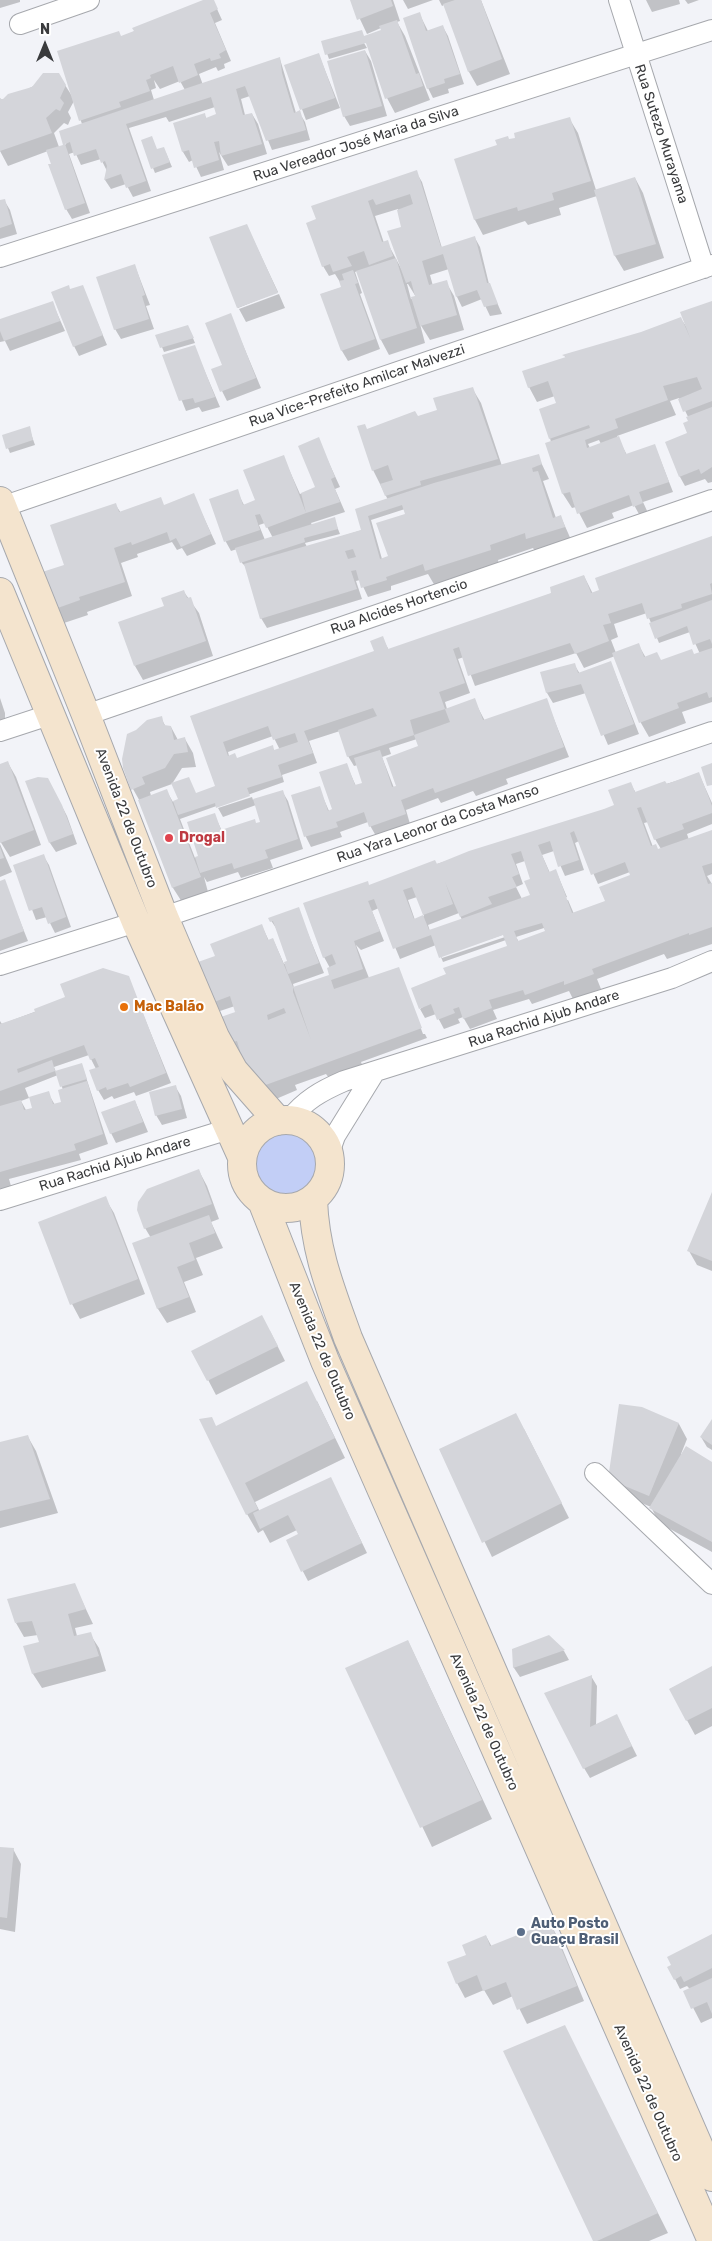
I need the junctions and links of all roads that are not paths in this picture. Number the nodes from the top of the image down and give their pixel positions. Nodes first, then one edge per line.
1 (89, 0) edge
2 (619, 0) edge
3 (20, 24) dead end
4 (712, 30) edge
5 (635, 55) junction
6 (0, 257) edge
7 (708, 266) edge
8 (712, 500) edge
9 (1, 504) edge
10 (0, 592) edge
11 (52, 714) junction
12 (86, 714) junction
13 (0, 731) edge
14 (712, 732) edge
15 (164, 917) junction
16 (136, 922) junction
17 (712, 961) edge
18 (0, 965) edge
19 (374, 1073) junction
20 (284, 1120) junction
21 (229, 1129) junction
22 (329, 1153) junction
23 (242, 1157) junction
24 (0, 1200) edge
25 (313, 1200) junction
26 (262, 1201) junction
27 (595, 1473) dead end
28 (712, 1584) edge
29 (712, 2177) edge
30 (712, 2241) edge

1 - 3 street
2 - 5 street, Rua Sutezo Murayama
4 - 5 street, Rua Vereador José Maria da Silva
5 - 6 street, Rua Vereador José Maria da Silva
5 - 7 street, Rua Sutezo Murayama
7 - 9 street, Rua Vice-Prefeito Amilcar Malvezzi
8 - 12 street, Rua Alcides Hortencio
9 - 12 street, Avenida 22 de Outubro
10 - 11 street, Avenida 22 de Outubro
11 - 13 street
11 - 16 street, Avenida 22 de Outubro
12 - 15 street, Avenida 22 de Outubro
14 - 15 street, Rua Yara Leonor da Costa Manso
15 - 20 street, Avenida 22 de Outubro
16 - 18 street
16 - 21 street, Avenida 22 de Outubro
17 - 19 street, Rua Rachid Ajub Andare
19 - 20 street, Rua Rachid Ajub Andare
19 - 22 street
20 - 22 street
20 - 23 street
21 - 23 street, Avenida 22 de Outubro
21 - 24 street, Rua Rachid Ajub Andare
22 - 25 street
23 - 26 street
25 - 26 street
25 - 29 street, Avenida 22 de Outubro
26 - 30 street, Avenida 22 de Outubro
27 - 28 street

